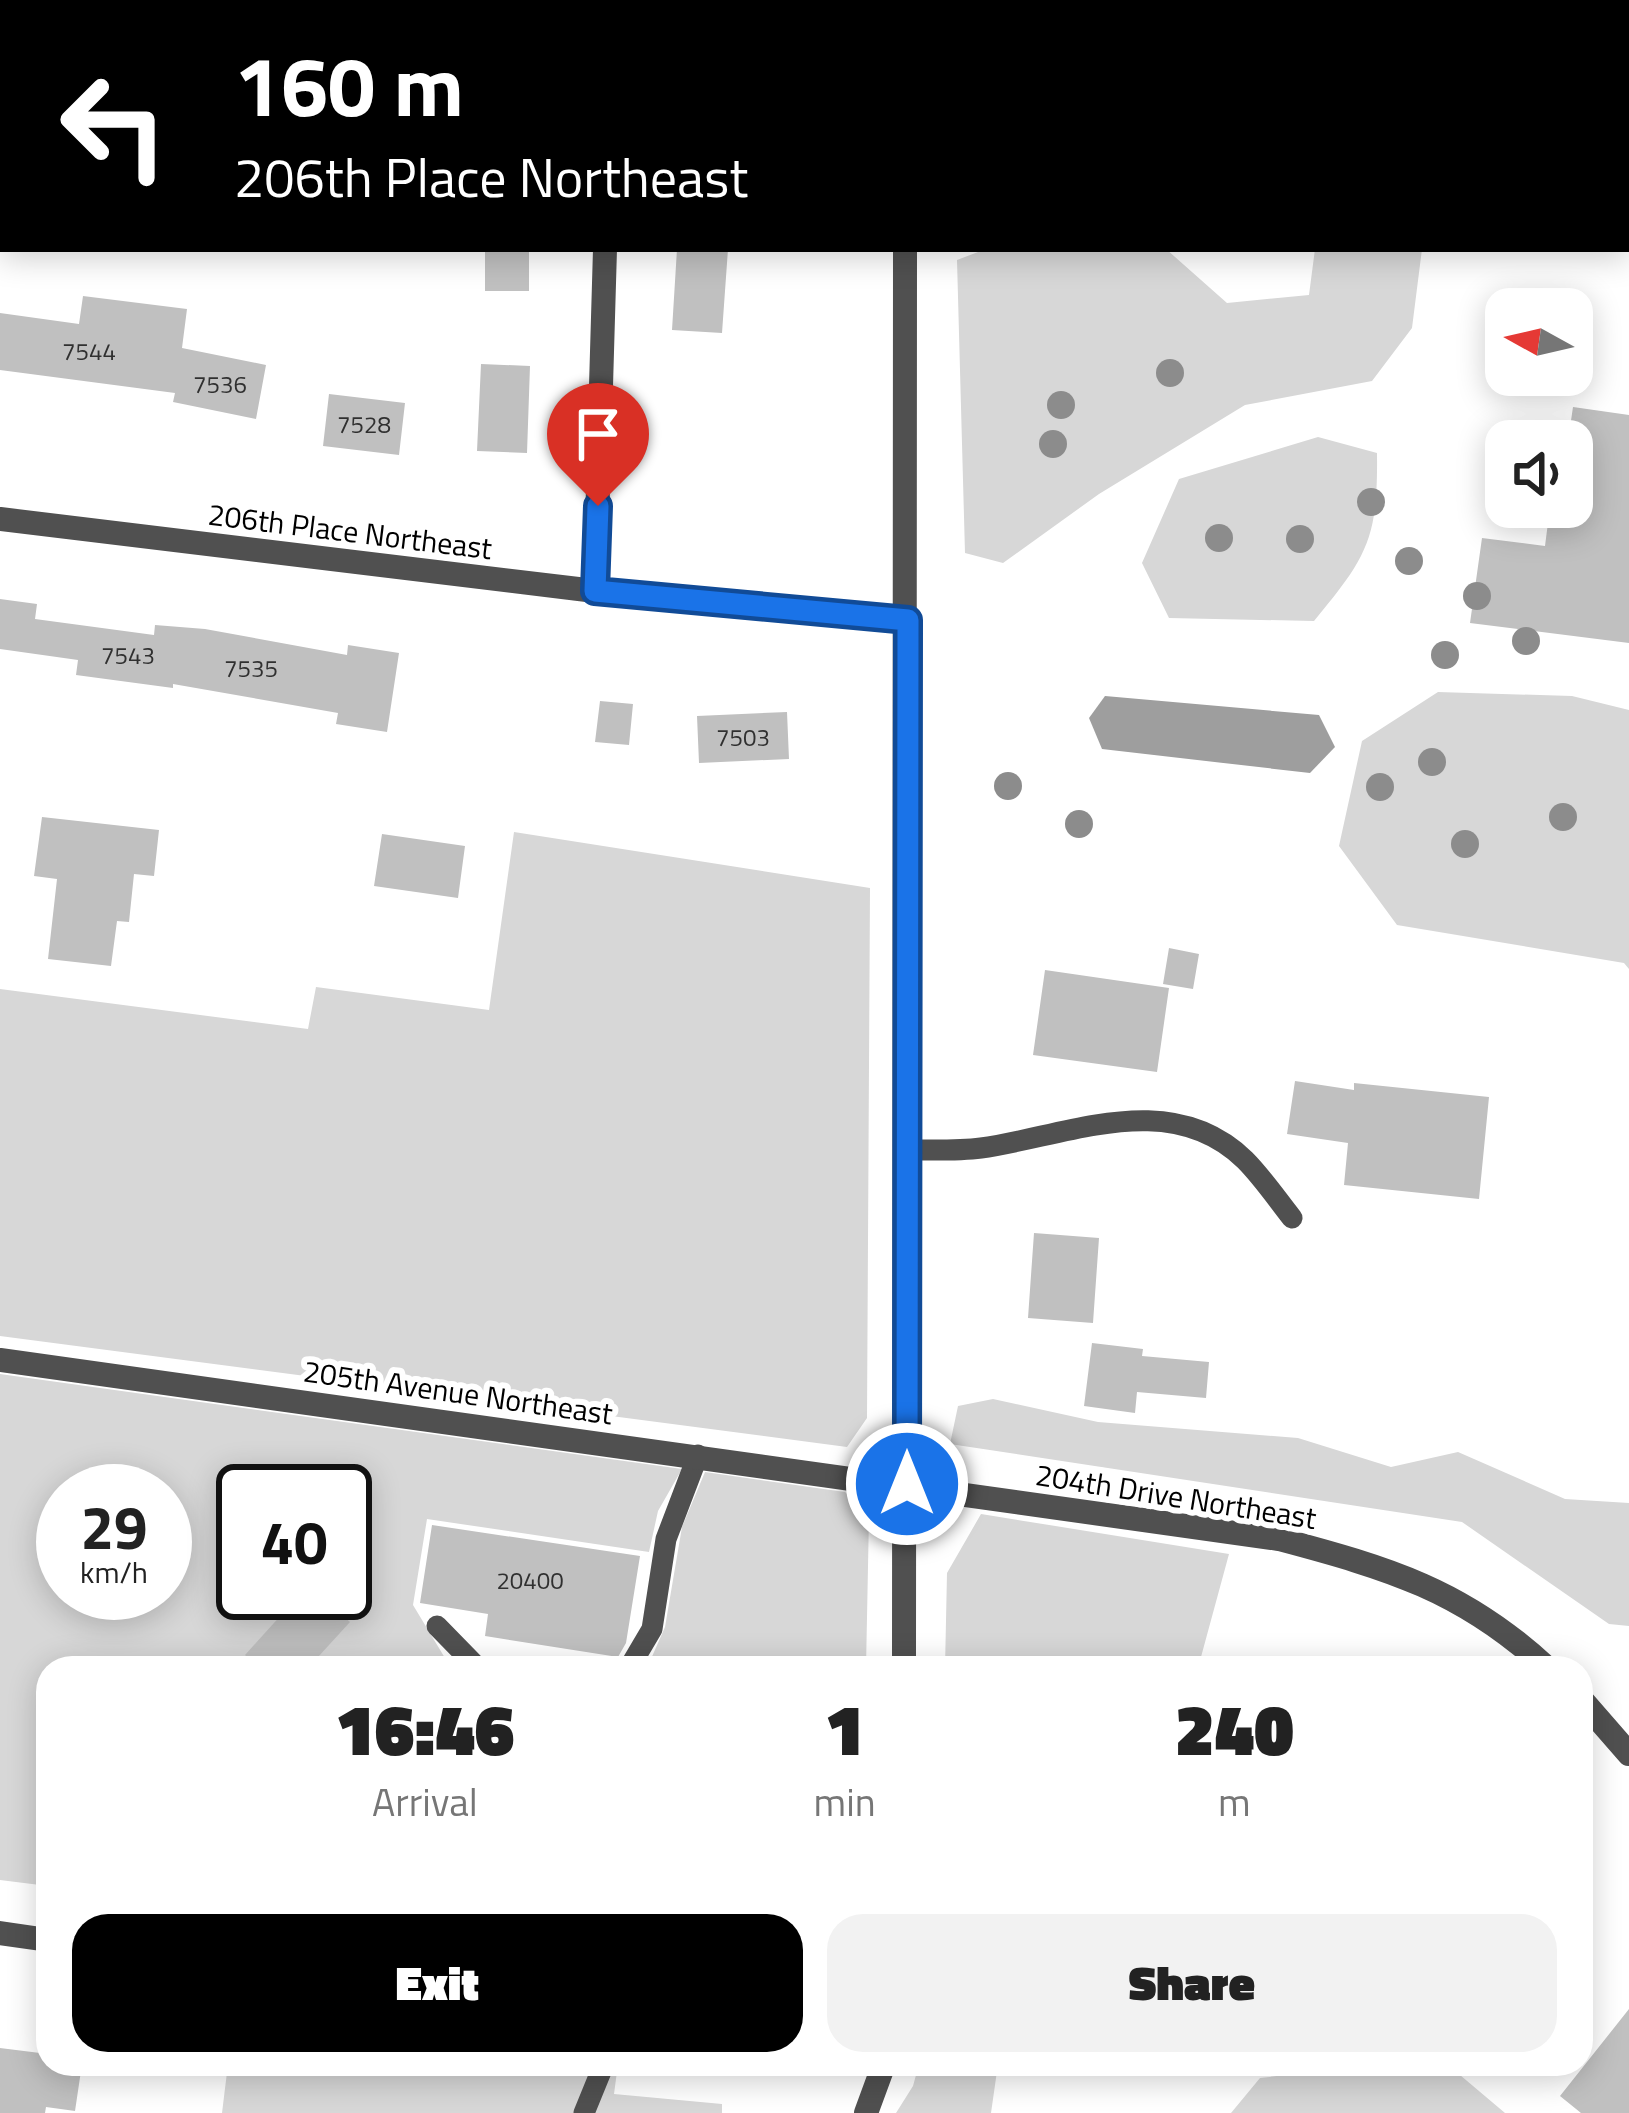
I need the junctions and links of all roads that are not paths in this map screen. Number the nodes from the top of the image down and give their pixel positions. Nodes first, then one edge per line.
1 (604, 252) edge
2 (905, 252) edge
3 (0, 519) edge
4 (595, 591) junction
5 (908, 620) junction
6 (908, 1150) junction
7 (1292, 1218) dead end
8 (0, 1360) edge
9 (698, 1455) junction
10 (907, 1484) junction
11 (437, 1626) dead end
12 (466, 1656) edge
13 (636, 1656) edge
14 (904, 1656) edge
15 (1532, 1656) edge
16 (1593, 1713) edge
17 (1629, 1754) edge
18 (0, 1934) edge
19 (36, 1938) edge
20 (599, 2076) edge
21 (880, 2076) edge
22 (584, 2113) edge
23 (866, 2113) edge

1 - 4 street
2 - 5 street
3 - 4 street, 206th Place Northeast
4 - 5 street, 206th Place Northeast
5 - 6 street
6 - 7 lane
6 - 10 street
8 - 9 street, 205th Avenue Northeast
9 - 10 street, 205th Avenue Northeast
9 - 13 lane
10 - 14 street
10 - 15 street, 204th Drive Northeast
11 - 12 lane
16 - 17 street
18 - 19 street
20 - 22 lane
21 - 23 street

